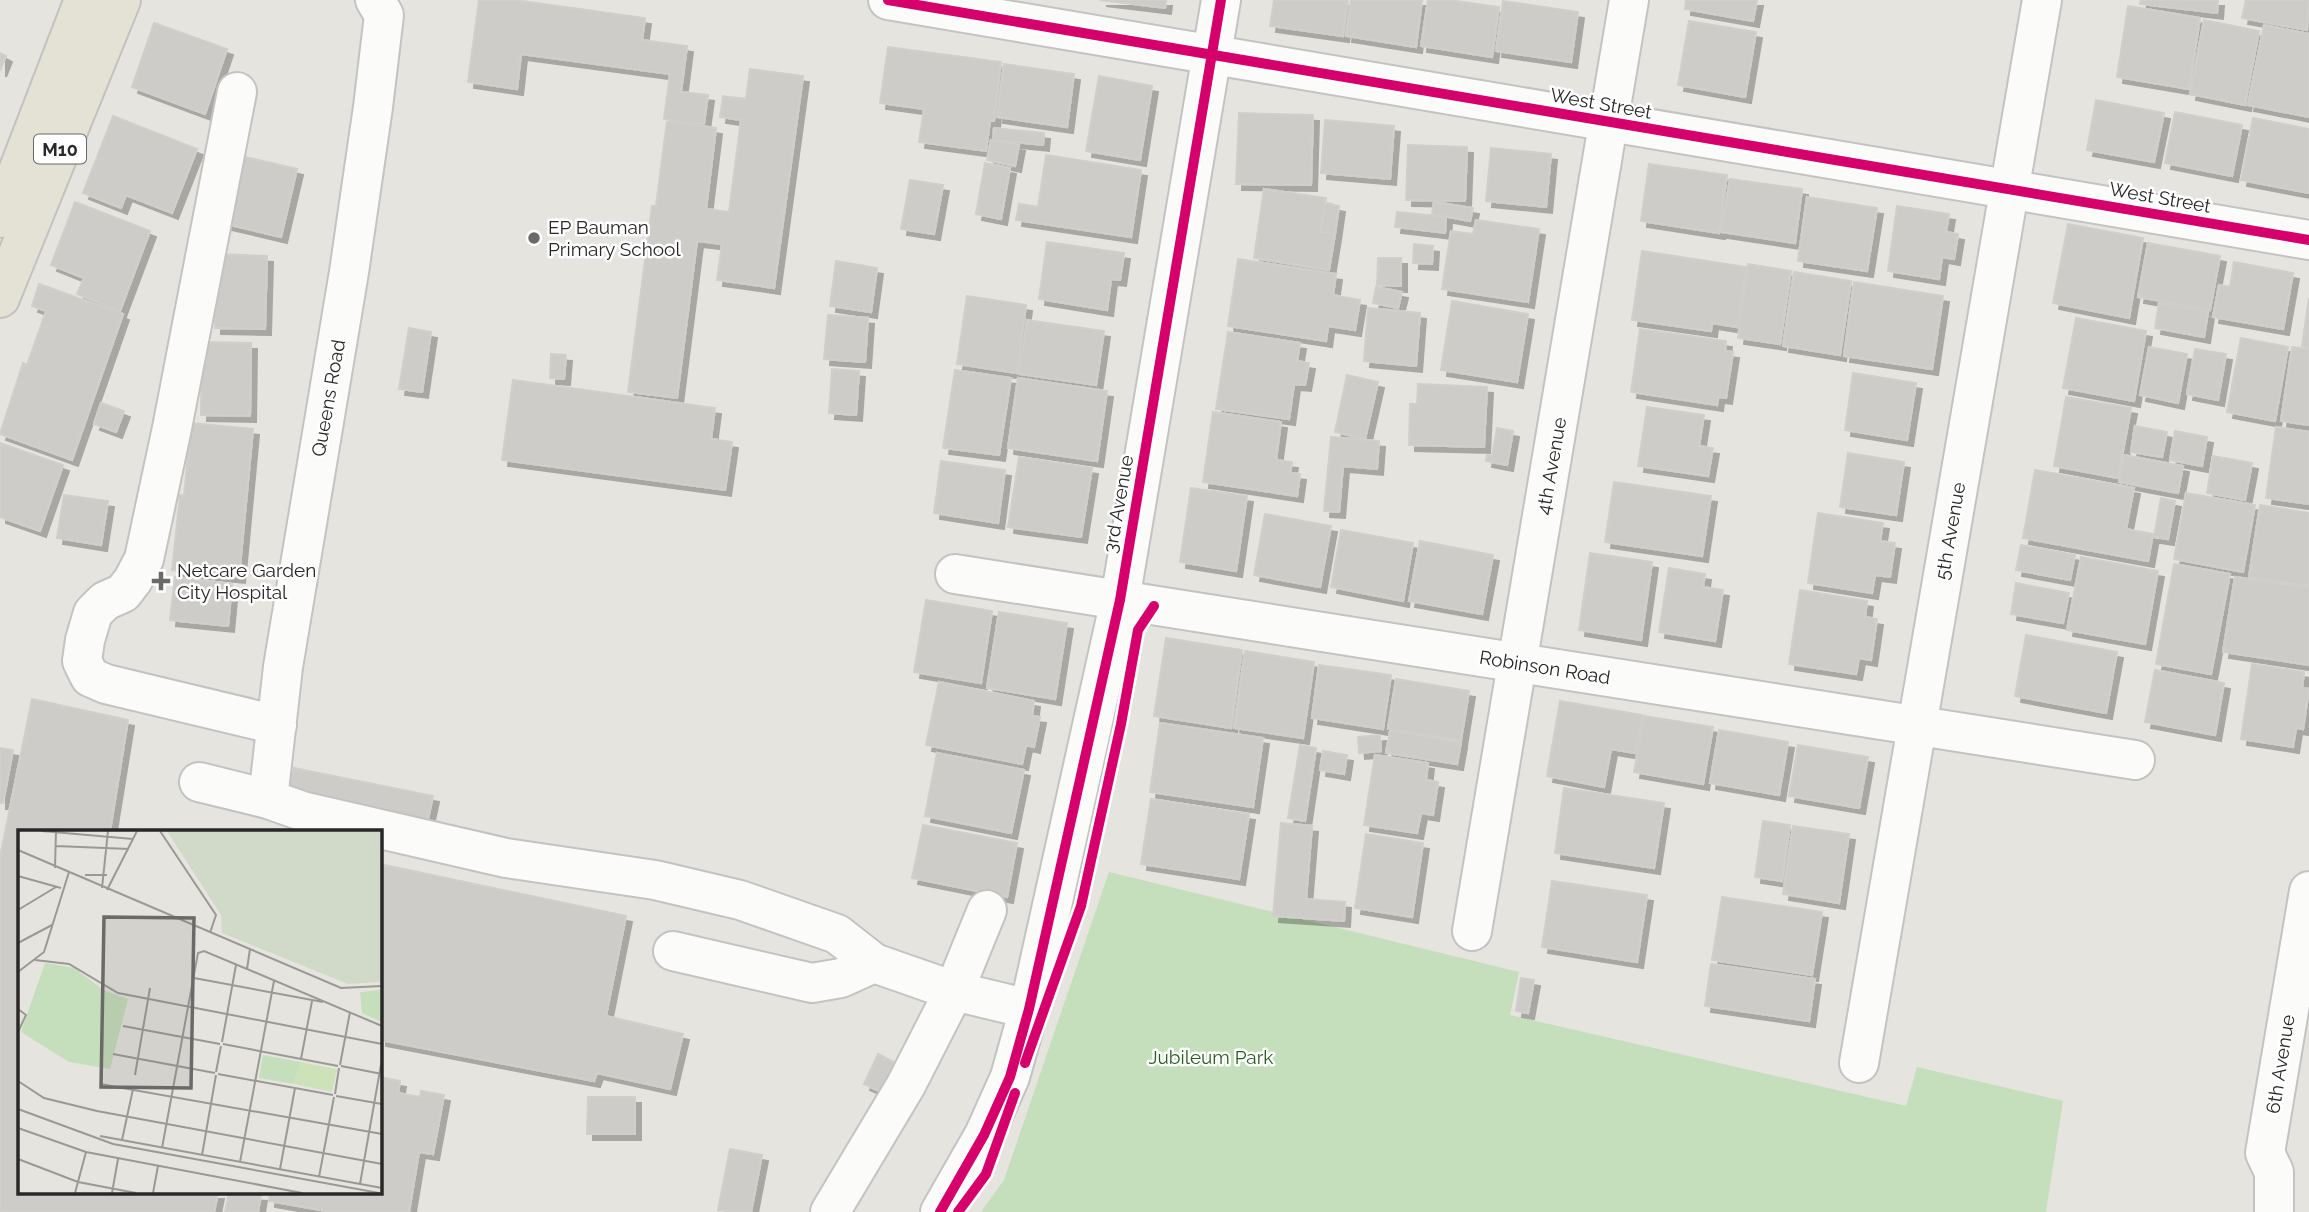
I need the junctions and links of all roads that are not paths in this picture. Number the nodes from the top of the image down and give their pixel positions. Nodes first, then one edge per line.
1 (85, 0) edge
2 (121, 0) edge
3 (375, 0) edge
4 (888, 0) edge
5 (1221, 0) edge
6 (1629, 0) edge
7 (2042, 0) edge
8 (1212, 55) junction
9 (237, 92) dead end
10 (1609, 122) junction
11 (2009, 190) junction
12 (0, 218) edge
13 (2309, 240) edge
14 (0, 298) edge
15 (956, 574) dead end
16 (1120, 600) junction
17 (1517, 663) junction
18 (277, 725) junction
19 (1917, 725) junction
20 (2135, 760) dead end
21 (199, 782) dead end
22 (268, 799) junction
23 (2309, 891) edge
24 (987, 910) dead end
25 (1472, 931) dead end
26 (673, 951) dead end
27 (874, 963) junction
28 (954, 991) junction
29 (1029, 1009) junction
30 (1859, 1063) dead end
31 (830, 1212) edge
32 (940, 1212) edge
33 (2274, 1212) edge

1 - 12 main road, M10
2 - 14 main road, M10
3 - 18 street, Queens Road
4 - 8 street, West Street
5 - 8 street, 3rd Avenue
6 - 10 street, 4th Avenue
7 - 11 street, 5th Avenue
8 - 10 street, West Street
8 - 16 street, 3rd Avenue
9 - 18 street
10 - 11 street, West Street
10 - 17 street, 4th Avenue
11 - 13 street, West Street
11 - 19 street, 5th Avenue
15 - 16 street, Robinson Road
16 - 17 street, Robinson Road
16 - 29 street, 3rd Avenue
17 - 19 street, Robinson Road
17 - 25 street, 4th Avenue
18 - 22 street, Queens Road
19 - 20 street, Robinson Road
19 - 30 street, 5th Avenue
21 - 22 street
22 - 27 street
23 - 33 street, 6th Avenue
24 - 28 street
26 - 27 street
27 - 28 street
28 - 29 street
28 - 31 street
29 - 32 street, 3rd Avenue

